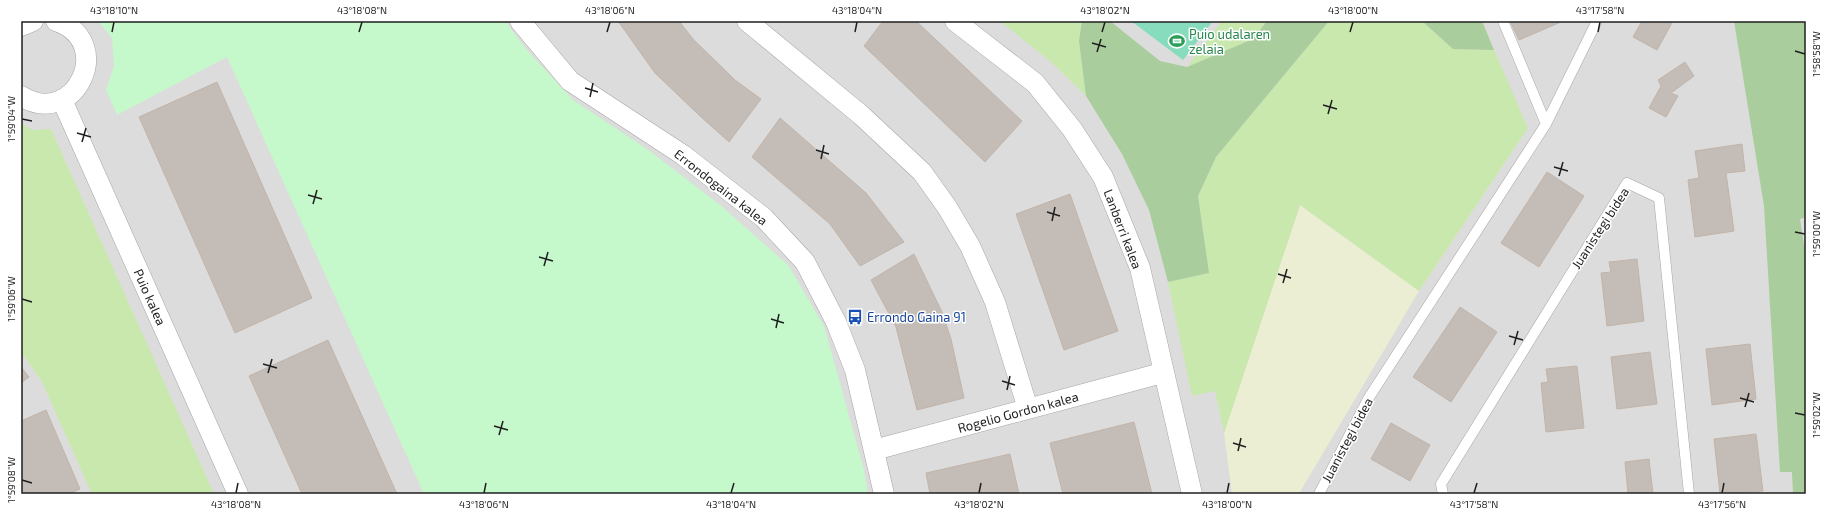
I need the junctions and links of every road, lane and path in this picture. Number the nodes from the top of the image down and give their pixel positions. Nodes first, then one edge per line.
1 (33, 21) edge
2 (56, 21) edge
3 (520, 21) edge
4 (747, 21) edge
5 (955, 21) edge
6 (1503, 21) edge
7 (1597, 21) edge
8 (21, 26) edge
9 (21, 96) edge
10 (62, 100) junction
11 (1546, 124) junction
12 (1162, 373) junction
13 (1028, 409) junction
14 (874, 450) junction
15 (238, 494) edge
16 (884, 494) edge
17 (1192, 494) edge
18 (1319, 494) edge
19 (1443, 494) edge
20 (1689, 494) edge

1 - 8 street
2 - 10 street
3 - 14 street, Errondogaina kalea
4 - 13 street
5 - 12 street, Lanberri kalea
6 - 11 lane
7 - 11 lane, Juanistegi bidea
9 - 10 street
10 - 15 street, Puio kalea
11 - 18 lane, Juanistegi bidea
12 - 13 street, Rogelio Gordon kalea
12 - 17 street, Lanberri kalea
13 - 14 street, Rogelio Gordon kalea
14 - 16 street, Errondogaina kalea
19 - 20 lane, Juanistegi bidea

